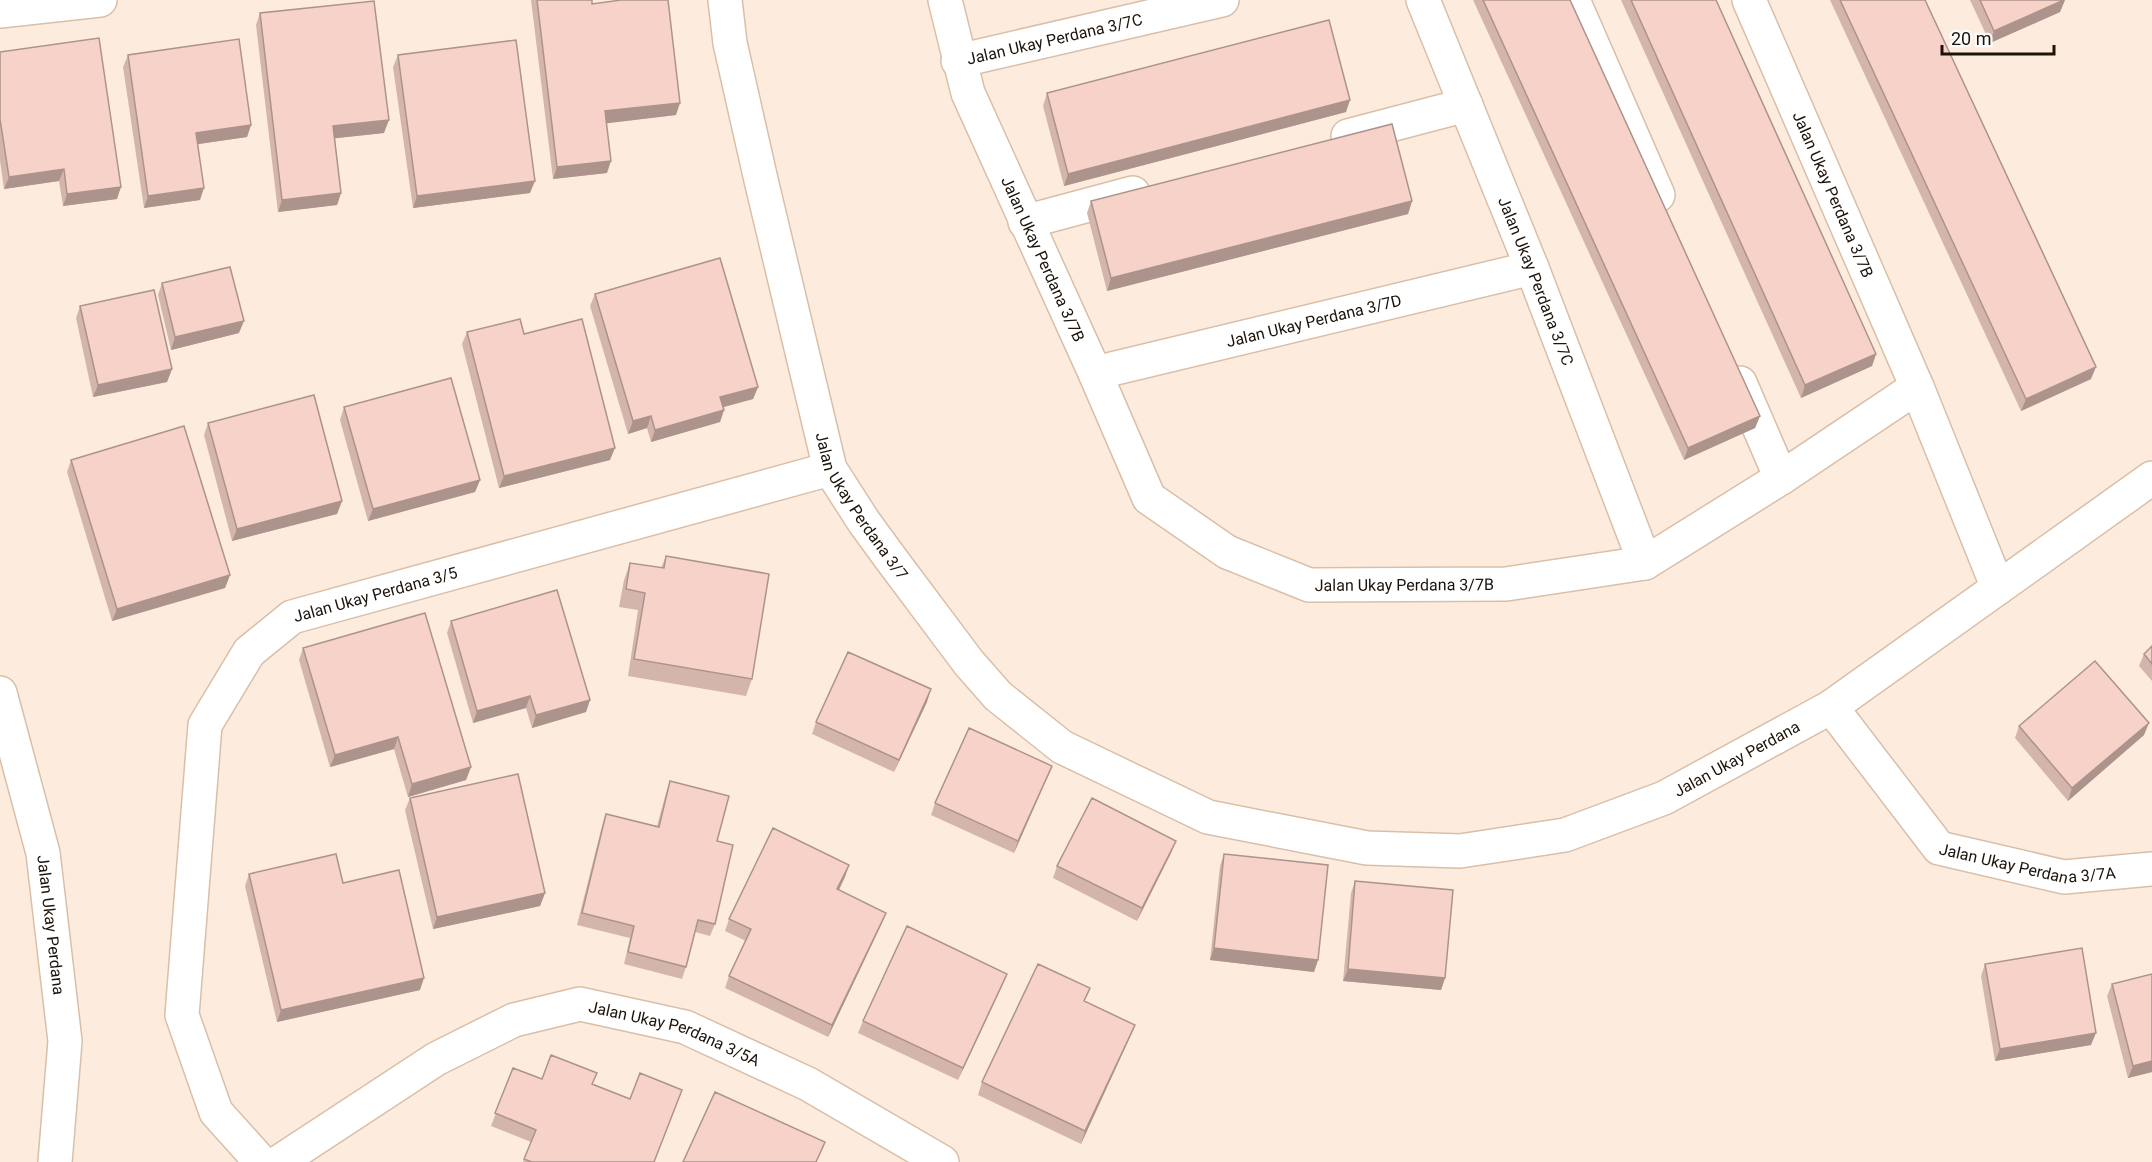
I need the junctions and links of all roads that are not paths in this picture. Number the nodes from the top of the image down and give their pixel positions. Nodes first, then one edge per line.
1 (100, 0) edge
2 (724, 0) edge
3 (945, 0) edge
4 (1222, 0) edge
5 (1424, 0) edge
6 (1573, 0) edge
7 (1749, 0) edge
8 (0, 11) edge
9 (958, 61) junction
10 (1466, 105) junction
11 (1318, 144) edge
12 (1160, 186) edge
13 (1667, 217) edge
14 (1025, 222) junction
15 (1532, 268) junction
16 (1729, 358) edge
17 (1095, 373) junction
18 (1917, 387) junction
19 (830, 469) junction
20 (1781, 478) junction
21 (2152, 478) edge
22 (1645, 563) junction
23 (1998, 588) junction
24 (0, 693) edge
25 (1831, 707) junction
26 (1254, 828) joint
27 (2152, 869) edge
28 (55, 1162) edge
29 (261, 1162) edge
30 (279, 1162) edge
31 (942, 1162) edge

1 - 8 street
2 - 19 street, Jalan Ukay Perdana 3/7
3 - 9 street, Jalan Ukay Perdana 3/7B
4 - 9 street, Jalan Ukay Perdana 3/7C
5 - 10 street, Jalan Ukay Perdana 3/7C
6 - 13 street
7 - 18 street, Jalan Ukay Perdana 3/7B
9 - 14 street, Jalan Ukay Perdana 3/7B
10 - 11 street
10 - 15 street, Jalan Ukay Perdana 3/7C
12 - 14 street
14 - 17 street, Jalan Ukay Perdana 3/7B
15 - 17 street, Jalan Ukay Perdana 3/7D
15 - 22 street, Jalan Ukay Perdana 3/7C
16 - 20 street
17 - 22 street, Jalan Ukay Perdana 3/7B
18 - 20 street, Jalan Ukay Perdana 3/7B
18 - 23 street, Jalan Ukay Perdana 3/7B
19 - 26 street, Jalan Ukay Perdana 3/7
19 - 29 street, Jalan Ukay Perdana 3/5
20 - 22 street, Jalan Ukay Perdana 3/7B
21 - 23 street, Jalan Ukay Perdana
23 - 25 street, Jalan Ukay Perdana
24 - 28 street, Jalan Ukay Perdana
25 - 26 street, Jalan Ukay Perdana
25 - 27 street, Jalan Ukay Perdana 3/7A
30 - 31 street, Jalan Ukay Perdana 3/5A

